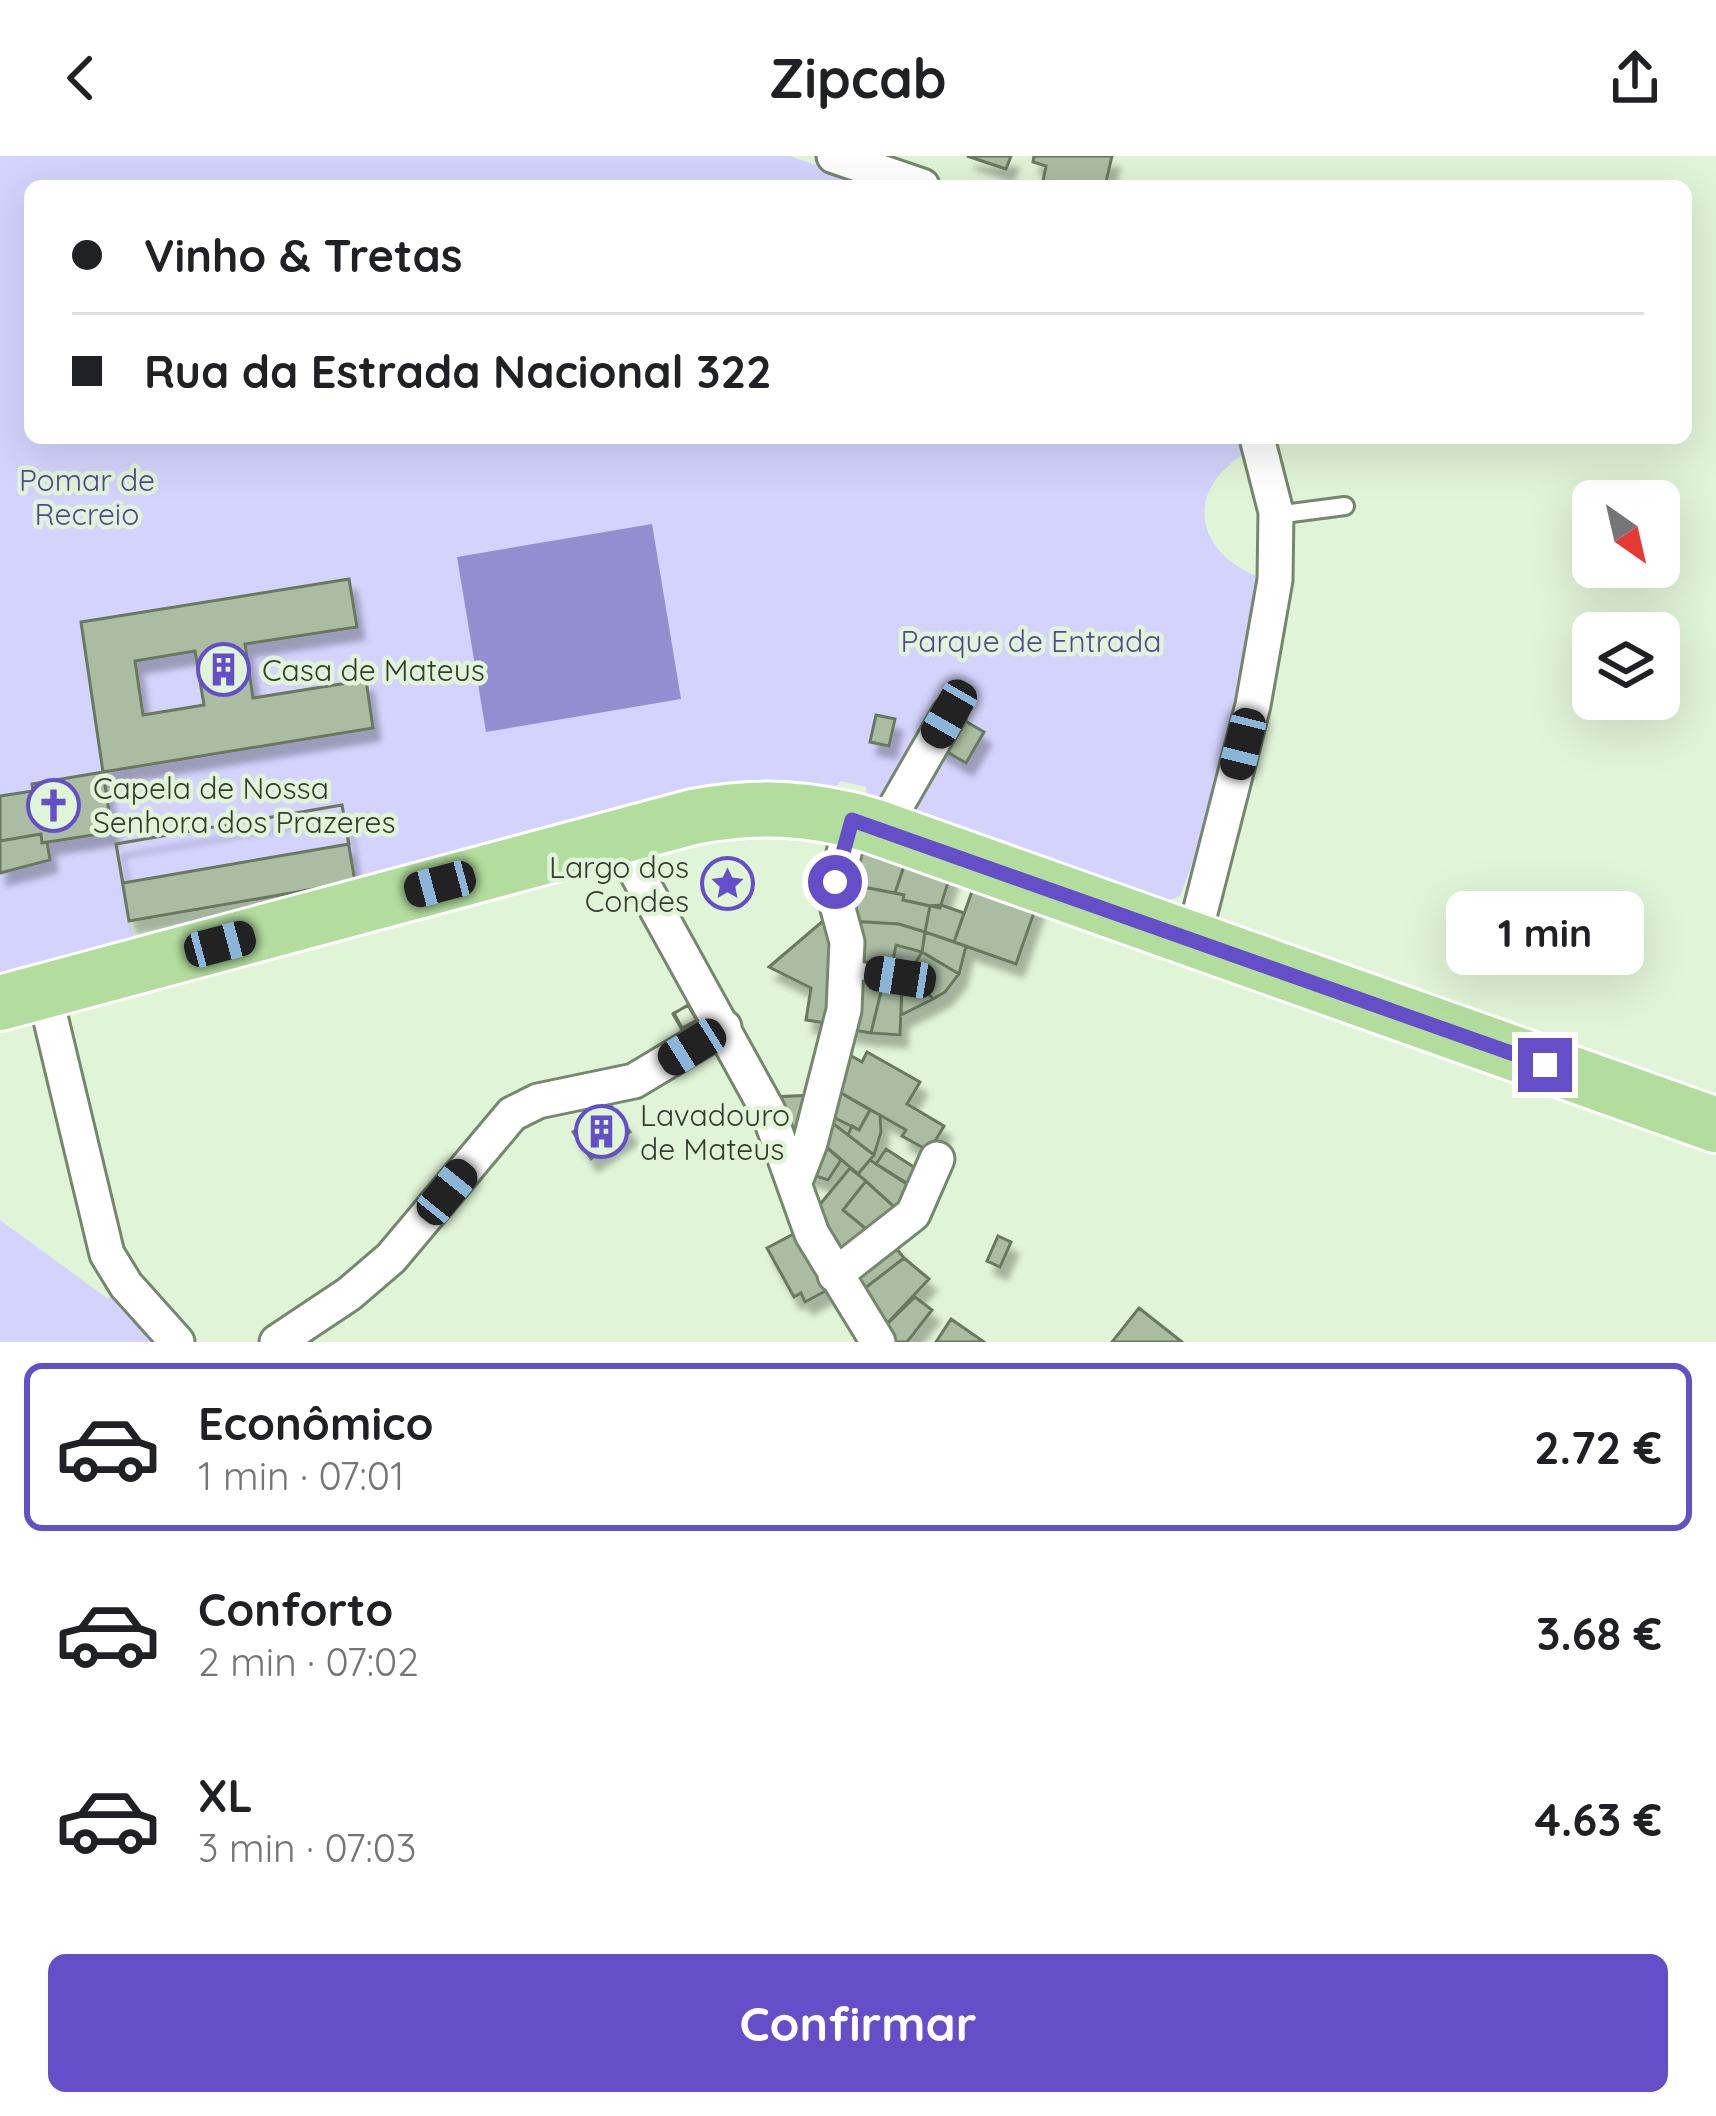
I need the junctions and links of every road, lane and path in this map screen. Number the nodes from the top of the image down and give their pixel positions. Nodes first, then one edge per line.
1 (834, 156) edge
2 (904, 180) edge
3 (1258, 444) edge
4 (1345, 506) dead end
5 (1276, 515) junction
6 (949, 714) dead end
7 (868, 825) junction
8 (616, 837) junction
9 (1193, 940) junction
10 (847, 969) junction
11 (900, 977) dead end
12 (22, 997) edge
13 (724, 1027) junction
14 (1716, 1125) edge
15 (937, 1159) dead end
16 (794, 1184) junction
17 (835, 1275) junction
18 (177, 1342) edge
19 (277, 1342) edge
20 (878, 1342) edge

1 - 2 street
3 - 5 street
4 - 5 lane
5 - 9 street
6 - 7 street
7 - 8 main road
7 - 9 main road
7 - 10 street
8 - 12 main road
8 - 13 street
9 - 14 main road
10 - 11 lane
10 - 16 street
12 - 18 street
13 - 16 street
13 - 19 street
15 - 17 street
16 - 17 street
17 - 20 street

